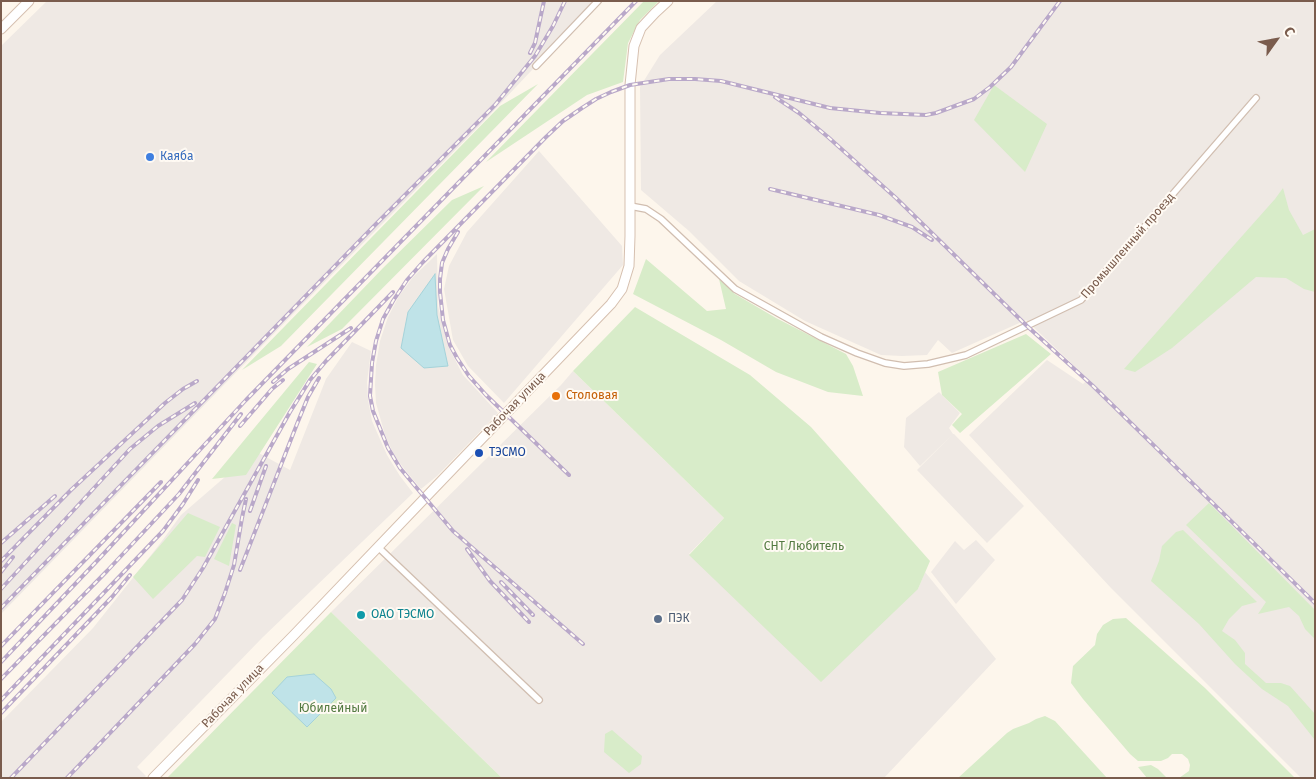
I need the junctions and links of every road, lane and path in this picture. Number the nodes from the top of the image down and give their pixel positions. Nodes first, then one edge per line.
1 (29, 1) edge
2 (598, 1) edge
3 (668, 1) edge
4 (1, 29) edge
5 (536, 66) dead end
6 (1256, 98) dead end
7 (630, 206) junction
8 (378, 547) junction
9 (538, 700) dead end
10 (153, 778) edge

1 - 4 street
2 - 5 street
3 - 7 street, Рабочая улица
6 - 7 street, Промышленный проезд
7 - 8 street, Рабочая улица
8 - 9 street
8 - 10 street, Рабочая улица

